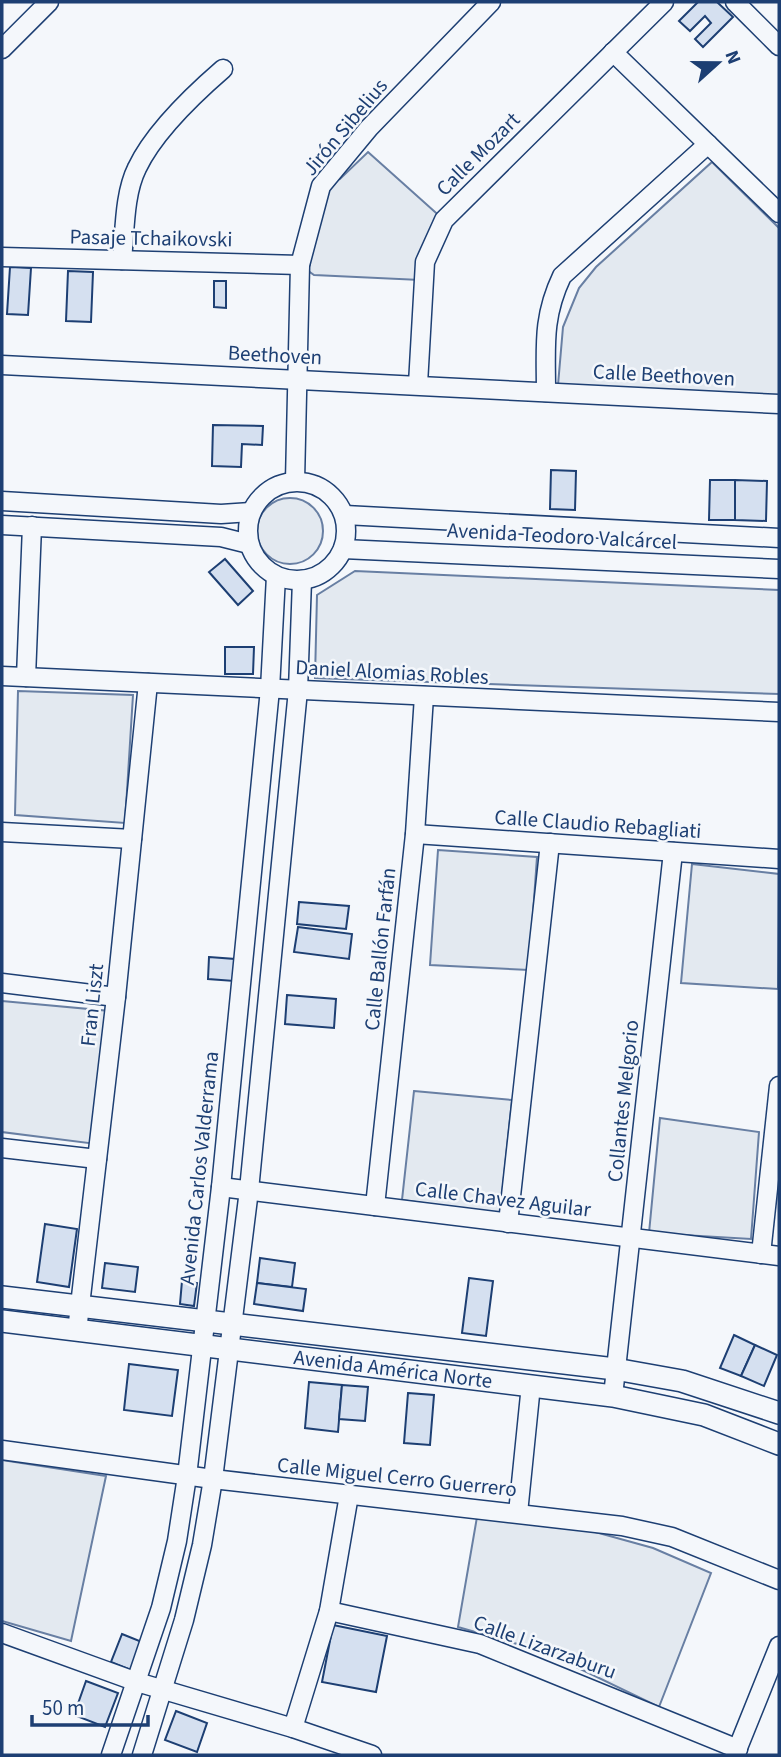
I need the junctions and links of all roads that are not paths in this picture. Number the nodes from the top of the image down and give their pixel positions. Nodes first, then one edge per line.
1 (49, 2) edge
2 (491, 2) edge
3 (664, 2) edge
4 (735, 2) edge
5 (779, 46) edge
6 (2, 48) edge
7 (613, 52) junction
8 (223, 69) dead end
9 (708, 144) junction
10 (779, 213) edge
11 (2, 257) edge
12 (122, 260) junction
13 (300, 265) junction
14 (2, 365) edge
15 (298, 379) junction
16 (418, 384) junction
17 (546, 392) junction
18 (779, 404) edge
19 (295, 481) junction
20 (2, 501) edge
21 (251, 512) junction
22 (345, 515) junction
23 (2, 524) edge
24 (524, 526) junction
25 (32, 527) junction
26 (779, 538) edge
27 (249, 544) junction
28 (343, 549) junction
29 (524, 557) junction
30 (779, 569) edge
31 (276, 576) junction
32 (302, 580) junction
33 (2, 676) edge
34 (26, 677) junction
35 (148, 683) junction
36 (270, 689) junction
37 (298, 690) junction
38 (424, 696) junction
39 (779, 712) edge
40 (2, 832) edge
41 (415, 834) junction
42 (132, 839) junction
43 (550, 843) junction
44 (673, 852) junction
45 (779, 859) edge
46 (2, 983) edge
47 (116, 997) junction
48 (779, 1087) edge
49 (2, 1148) edge
50 (97, 1159) junction
51 (221, 1187) junction
52 (249, 1190) junction
53 (375, 1206) junction
54 (509, 1223) junction
55 (630, 1239) junction
56 (770, 1255) edge
57 (2, 1297) edge
58 (80, 1306) junction
59 (2, 1321) edge
60 (205, 1322) junction
61 (234, 1326) junction
62 (77, 1331) junction
63 (202, 1346) junction
64 (231, 1349) junction
65 (615, 1369) junction
66 (531, 1385) junction
67 (613, 1396) junction
68 (779, 1413) edge
69 (779, 1444) edge
70 (2, 1450) edge
71 (187, 1476) junction
72 (213, 1479) junction
73 (349, 1495) junction
74 (519, 1513) junction
75 (779, 1580) edge
76 (330, 1611) junction
77 (2, 1633) edge
78 (779, 1646) edge
79 (137, 1682) junction
80 (164, 1690) junction
81 (293, 1728) junction
82 (737, 1752) edge
83 (111, 1755) edge
84 (142, 1755) edge
85 (372, 1755) edge

1 - 6 street
2 - 13 street, Jirón Sibelius
3 - 7 street, Calle Mozart
4 - 5 street
7 - 9 street
7 - 16 street, Calle Mozart
8 - 12 street
9 - 10 street
9 - 17 street
11 - 12 street, Pasaje Tchaikovski
12 - 13 street, Pasaje Tchaikovski
13 - 15 street, Jirón Sibelius
14 - 15 street, Beethoven
15 - 16 street, Beethoven
15 - 19 street, Jirón Sibelius
16 - 17 street, Beethoven
17 - 18 street, Calle Beethoven
19 - 21 street
19 - 22 street
20 - 21 street
21 - 27 street
22 - 24 street, Avenida Teodoro Valcárcel
22 - 28 street
23 - 25 street
24 - 26 street, Avenida Teodoro Valcárcel
24 - 29 street
25 - 27 street
25 - 34 street
27 - 31 street
28 - 29 street, Avenida Teodoro Valcárcel
28 - 32 street
29 - 30 street, Avenida Teodoro Valcárcel
31 - 32 street
31 - 36 street, Avenida Carlos Valderrama
32 - 37 street
33 - 34 street, Daniel Alomias Robles
34 - 35 street, Daniel Alomias Robles
35 - 36 street, Daniel Alomias Robles
35 - 42 street, Fran Liszt
36 - 37 street, Daniel Alomias Robles
36 - 51 street, Avenida Carlos Valderrama
37 - 38 street, Daniel Alomias Robles
37 - 52 street
38 - 39 street, Daniel Alomias Robles
38 - 41 street, Calle Ballón Farfán
40 - 42 street
41 - 43 street, Calle Claudio Rebagliati
41 - 53 street, Calle Ballón Farfán
42 - 47 street, Fran Liszt
43 - 44 street, Calle Claudio Rebagliati
43 - 54 street
44 - 45 street, Calle Claudio Rebagliati
44 - 55 street, Collantes Melgorio
46 - 47 street
47 - 50 street, Fran Liszt
48 - 56 street
49 - 50 street
50 - 58 street, Fran Liszt
51 - 52 street, Calle Chavez Aguilar
51 - 60 street, Avenida Carlos Valderrama
52 - 53 street, Calle Chavez Aguilar
52 - 61 street
53 - 54 street, Calle Chavez Aguilar
54 - 55 street, Calle Chavez Aguilar
55 - 56 street, Calle Chavez Aguilar
55 - 65 street, Collantes Melgorio
57 - 58 main road, Avenida América Norte
58 - 60 main road, Avenida América Norte
58 - 62 street, Fran Liszt
59 - 62 main road, Avenida América Norte
60 - 61 main road, Avenida América Norte
60 - 63 street, Avenida Carlos Valderrama
61 - 64 street
61 - 65 main road, Avenida América Norte
62 - 63 main road, Avenida América Norte
63 - 64 main road, Avenida América Norte
63 - 71 street, Avenida Carlos Valderrama
64 - 66 main road, Avenida América Norte
64 - 72 street
65 - 67 street, Collantes Melgorio
65 - 68 main road, Avenida América Norte
66 - 67 main road, Avenida América Norte
66 - 74 street
67 - 69 main road, Avenida América Norte
70 - 71 street, Calle Miguel Cerro Guerrero
71 - 72 street, Calle Miguel Cerro Guerrero
71 - 79 street, Avenida Carlos Valderrama
72 - 73 street, Calle Miguel Cerro Guerrero
72 - 80 street
73 - 74 street, Calle Miguel Cerro Guerrero
73 - 76 street
74 - 75 street, Calle Miguel Cerro Guerrero
76 - 81 street
76 - 82 street, Calle Lizarzaburu
77 - 79 street
78 - 82 street
79 - 80 street
79 - 83 street, Avenida Carlos Valderrama
80 - 81 street
80 - 84 street
81 - 85 street

